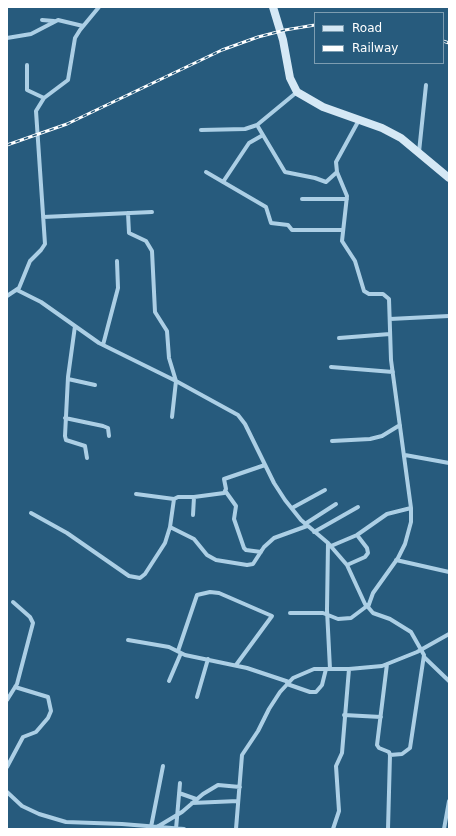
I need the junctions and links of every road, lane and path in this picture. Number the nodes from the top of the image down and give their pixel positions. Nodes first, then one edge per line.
1 (100, 7) edge
2 (273, 7) edge
3 (42, 20) dead end
4 (55, 22) junction
5 (83, 26) junction
6 (7, 38) edge
7 (27, 65) dead end
8 (426, 85) dead end
9 (297, 92) junction
10 (44, 98) junction
11 (360, 120) junction
12 (258, 125) junction
13 (201, 130) dead end
14 (263, 135) junction
15 (419, 152) junction
16 (206, 172) dead end
17 (337, 172) junction
18 (449, 178) edge
19 (223, 182) junction
20 (302, 199) dead end
21 (347, 199) junction
22 (152, 212) dead end
23 (128, 213) junction
24 (43, 217) junction
25 (343, 230) junction
26 (117, 261) dead end
27 (17, 290) junction
28 (7, 296) edge
29 (449, 316) edge
30 (390, 319) junction
31 (75, 326) junction
32 (390, 334) junction
33 (339, 338) dead end
34 (103, 345) junction
35 (331, 367) dead end
36 (393, 372) junction
37 (68, 379) junction
38 (176, 381) junction
39 (95, 385) dead end
40 (172, 416) dead end
41 (65, 418) junction
42 (400, 425) junction
43 (109, 436) dead end
44 (332, 441) dead end
45 (405, 455) junction
46 (88, 458) dead end
47 (449, 463) edge
48 (265, 465) junction
49 (325, 490) dead end
50 (226, 492) junction
51 (136, 494) dead end
52 (194, 497) junction
53 (174, 499) junction
54 (336, 504) dead end
55 (358, 507) dead end
56 (292, 508) junction
57 (411, 508) junction
58 (31, 513) dead end
59 (193, 515) dead end
60 (306, 525) junction
61 (170, 527) junction
62 (314, 532) junction
63 (356, 536) junction
64 (329, 544) junction
65 (261, 552) junction
66 (396, 560) junction
67 (348, 565) junction
68 (449, 572) edge
69 (13, 602) dead end
70 (367, 606) junction
71 (290, 613) dead end
72 (327, 614) junction
73 (449, 634) edge
74 (128, 640) dead end
75 (422, 649) junction
76 (179, 652) junction
77 (424, 657) junction
78 (208, 659) junction
79 (387, 664) junction
80 (236, 665) junction
81 (328, 669) junction
82 (349, 669) junction
83 (169, 681) dead end
84 (449, 681) edge
85 (288, 683) junction
86 (15, 688) junction
87 (197, 697) dead end
88 (7, 700) edge
89 (344, 715) junction
90 (382, 717) junction
91 (390, 755) junction
92 (163, 766) dead end
93 (7, 767) edge
94 (180, 783) dead end
95 (240, 787) junction
96 (7, 792) edge
97 (179, 793) junction
98 (196, 799) junction
99 (238, 801) junction
100 (449, 801) edge
101 (192, 803) junction
102 (177, 814) junction
103 (84, 823) junction
104 (143, 827) edge
105 (151, 827) junction
106 (157, 828) junction
107 (83, 829) edge
108 (176, 829) edge
109 (184, 829) edge
110 (236, 829) edge
111 (333, 829) edge
112 (388, 829) edge
113 (444, 829) edge

1 - 5 street
2 - 9 street
3 - 4 street
4 - 5 street
4 - 6 street
5 - 10 street
7 - 10 street
8 - 15 street
9 - 11 street
9 - 12 street
10 - 24 street
11 - 15 street
11 - 17 street
12 - 13 street
12 - 14 street
14 - 17 street
14 - 19 street
15 - 18 street
16 - 19 street
17 - 21 street
19 - 25 street
20 - 21 street
21 - 25 street
22 - 23 street
23 - 24 street
23 - 38 street
24 - 27 street
25 - 30 street
26 - 34 street
27 - 28 street
27 - 31 street
29 - 30 street
30 - 32 street
31 - 34 street
31 - 37 street
32 - 33 street
32 - 36 street
34 - 38 street
35 - 36 street
36 - 42 street
37 - 39 street
37 - 41 street
38 - 40 street
38 - 48 street
41 - 43 street
41 - 46 street
42 - 44 street
42 - 45 street
45 - 47 street
45 - 57 street
48 - 50 street
48 - 56 street
49 - 56 street
50 - 52 street
50 - 65 street
51 - 53 street
52 - 53 street
52 - 59 street
53 - 61 street
54 - 60 street
55 - 62 street
56 - 60 street
57 - 63 street
57 - 66 street
58 - 61 street
60 - 62 street
60 - 65 street
61 - 65 street
62 - 64 street
63 - 64 street
63 - 67 street
64 - 67 street
64 - 72 street
66 - 68 street
66 - 70 street
67 - 70 street
69 - 86 street
70 - 72 street
70 - 75 street
71 - 72 street
72 - 81 street
73 - 75 street
74 - 76 street
75 - 77 street
75 - 79 street
76 - 78 street
76 - 80 street
76 - 83 street
77 - 84 street
77 - 91 street
78 - 80 street
78 - 87 street
79 - 82 street
79 - 90 street
80 - 85 street
81 - 82 street
81 - 85 street
81 - 85 street
82 - 89 street
85 - 95 street
86 - 88 street
86 - 93 street
89 - 90 street
89 - 111 street
90 - 91 street
91 - 112 street
92 - 105 street
94 - 97 street
95 - 98 street
95 - 99 street
96 - 103 street
97 - 98 street
97 - 102 street
98 - 101 street
99 - 101 street
99 - 110 street
100 - 113 street
101 - 102 street
102 - 106 street
102 - 108 street
103 - 104 street
103 - 107 street
104 - 105 street
105 - 106 street
106 - 108 street
108 - 109 street

